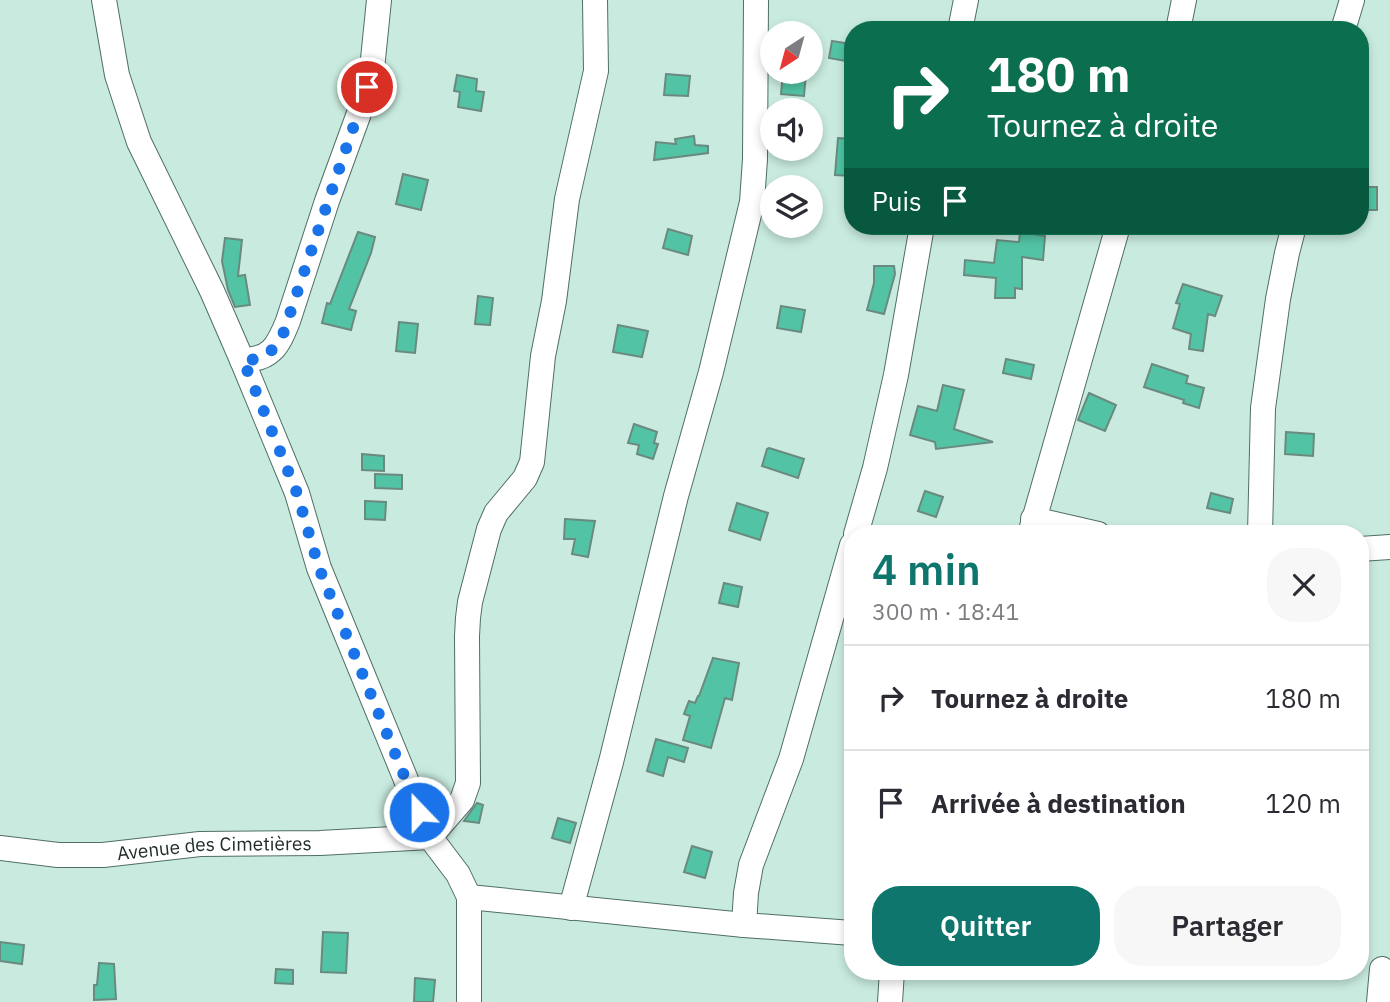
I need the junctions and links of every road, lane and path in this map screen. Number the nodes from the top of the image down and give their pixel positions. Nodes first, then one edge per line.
1 (104, 0) edge
2 (379, 0) edge
3 (595, 0) edge
4 (756, 0) edge
5 (965, 0) edge
6 (1184, 0) edge
7 (1352, 0) edge
8 (962, 21) edge
9 (1180, 21) edge
10 (1346, 21) edge
11 (920, 235) edge
12 (1115, 235) edge
13 (1292, 235) edge
14 (243, 360) junction
15 (859, 525) edge
16 (1031, 525) edge
17 (1260, 525) edge
18 (1390, 547) edge
19 (1369, 548) edge
20 (844, 573) edge
21 (430, 837) junction
22 (0, 848) edge
23 (469, 897) junction
24 (571, 908) junction
25 (744, 925) junction
26 (844, 932) edge
27 (1377, 969) edge
28 (891, 980) edge
29 (469, 1002) edge
30 (890, 1002) edge
31 (1379, 1002) edge

1 - 14 street
2 - 14 street
3 - 21 street
4 - 24 street
5 - 8 street
6 - 9 street
7 - 10 street
11 - 15 street
12 - 16 street
13 - 17 street
14 - 21 street
18 - 19 street
20 - 25 street
21 - 22 street, Avenue des Cimetières
21 - 23 street
23 - 24 street
23 - 29 street
24 - 25 street
25 - 26 street
27 - 31 street
28 - 30 street

